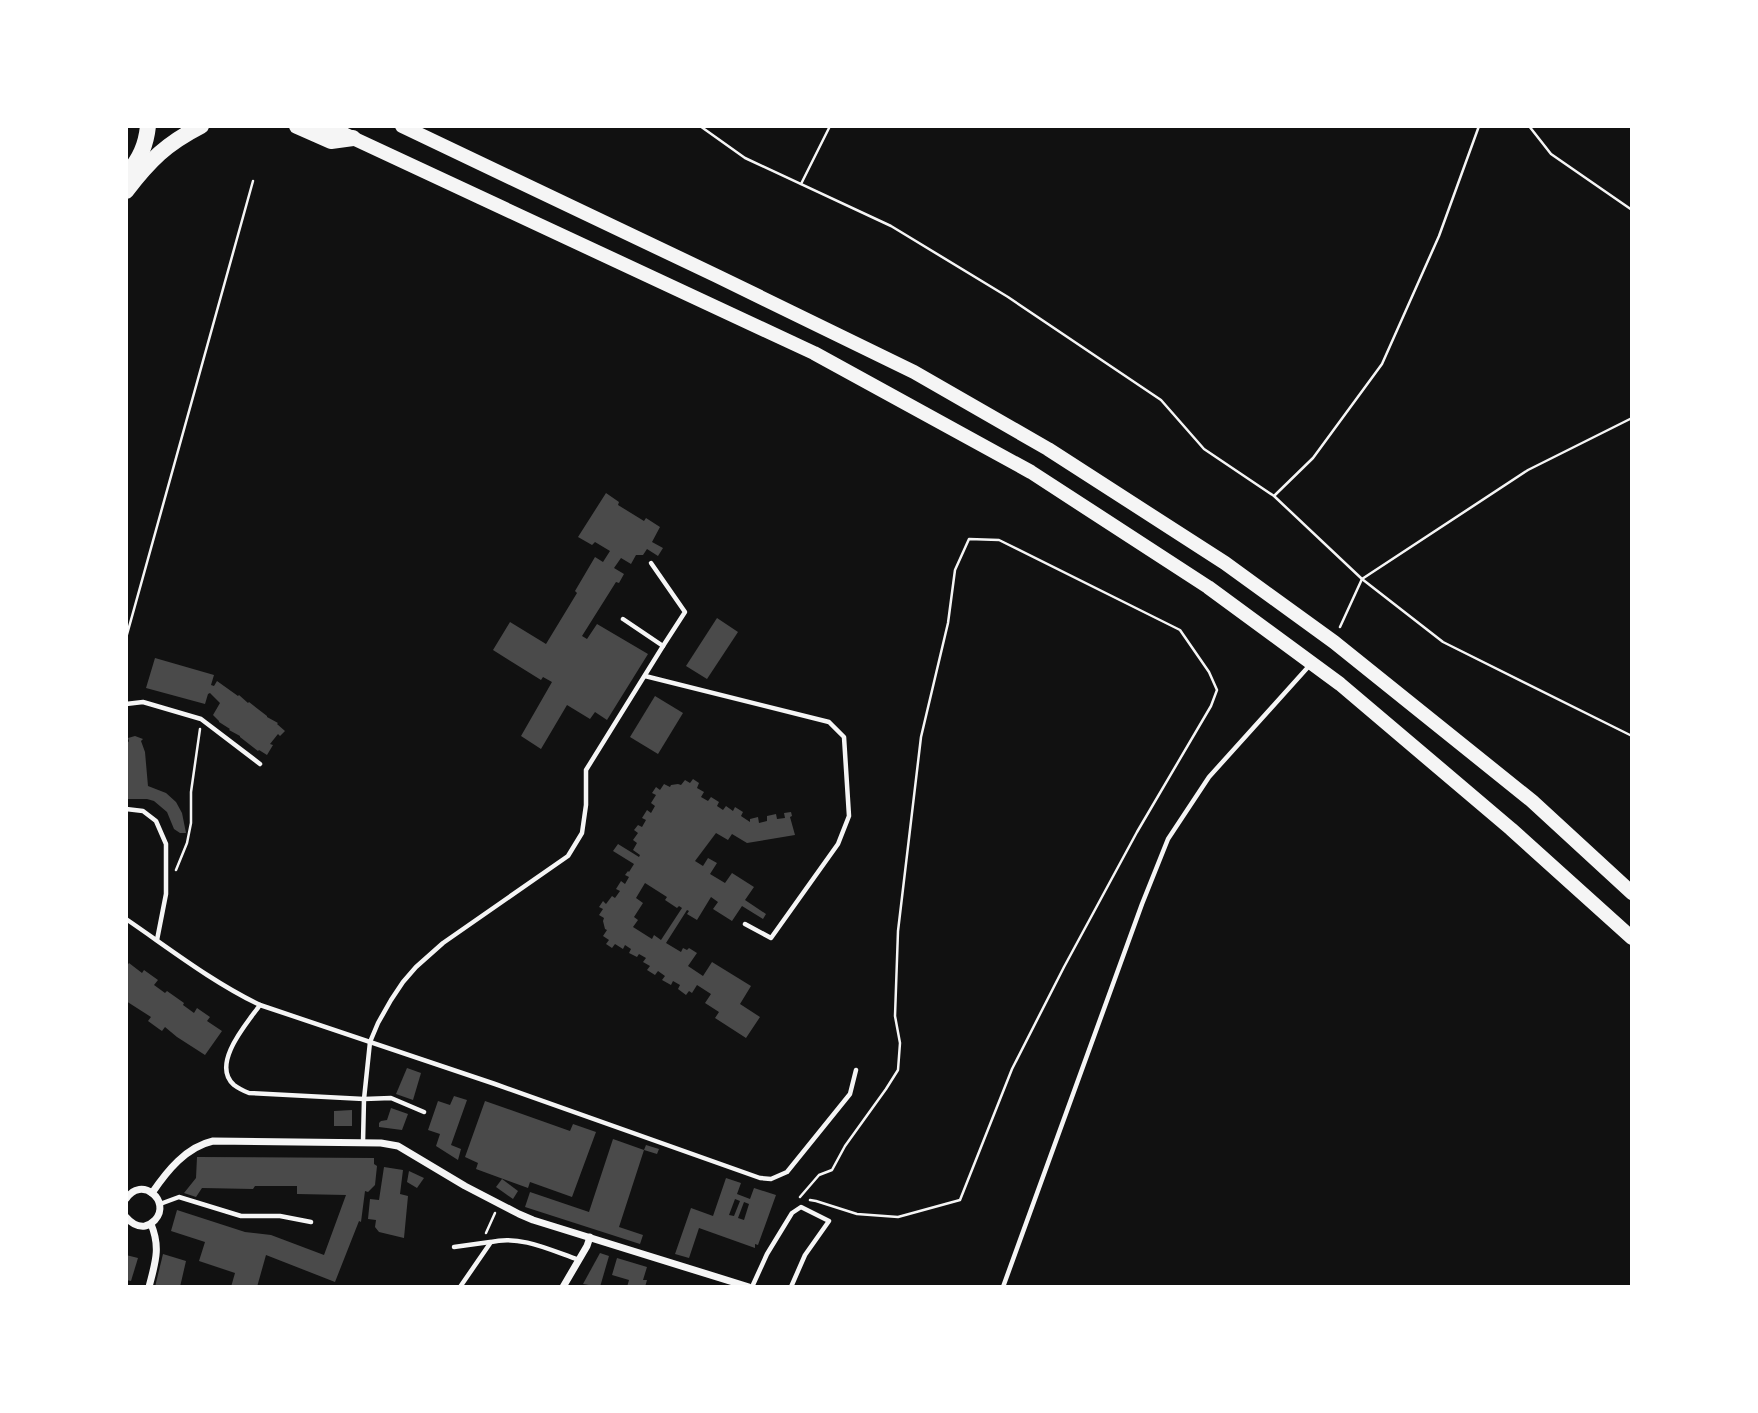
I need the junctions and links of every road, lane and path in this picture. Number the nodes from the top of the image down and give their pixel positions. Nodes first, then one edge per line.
1 (148, 126) edge
2 (201, 126) edge
3 (297, 126) edge
4 (327, 126) edge
5 (402, 126) edge
6 (700, 126) edge
7 (830, 126) edge
8 (1479, 126) edge
9 (1529, 126) edge
10 (354, 138) junction
11 (126, 176) edge
12 (253, 181) dead end
13 (801, 184) junction
14 (126, 191) edge
15 (1632, 210) edge
16 (1632, 418) edge
17 (1274, 496) junction
18 (651, 563) dead end
19 (1362, 579) junction
20 (622, 619) dead end
21 (126, 638) edge
22 (1334, 642) junction
23 (663, 646) junction
24 (1312, 662) junction
25 (645, 676) junction
26 (126, 704) edge
27 (201, 719) junction
28 (1632, 736) edge
29 (260, 764) dead end
30 (126, 809) edge
31 (177, 869) dead end
32 (1632, 893) edge
33 (126, 919) edge
34 (745, 924) dead end
35 (1632, 938) edge
36 (157, 940) junction
37 (260, 1005) junction
38 (370, 1042) junction
39 (856, 1070) dead end
40 (364, 1099) junction
41 (424, 1112) dead end
42 (363, 1142) junction
43 (152, 1193) junction
44 (126, 1199) edge
45 (798, 1200) joint
46 (160, 1204) junction
47 (500, 1204) junction
48 (126, 1217) edge
49 (311, 1222) dead end
50 (151, 1224) junction
51 (590, 1237) junction
52 (490, 1242) junction
53 (454, 1247) dead end
54 (579, 1260) junction
55 (715, 1277) junction
56 (461, 1286) edge
57 (149, 1287) edge
58 (563, 1287) edge
59 (713, 1287) edge
60 (750, 1287) edge
61 (791, 1287) edge
62 (1003, 1287) edge

1 - 11 highway
2 - 14 highway
3 - 10 highway
4 - 10 main road
5 - 22 main road
6 - 13 path
7 - 13 path
8 - 17 path
9 - 15 path
10 - 24 main road
12 - 21 path
13 - 17 path
16 - 19 path
17 - 19 path
18 - 23 lane
19 - 22 path
19 - 28 path
20 - 23 lane
22 - 32 main road
23 - 25 lane
24 - 35 main road
24 - 62 lane
25 - 34 lane
25 - 38 lane
26 - 27 lane
27 - 29 lane
27 - 31 path
30 - 36 lane
33 - 36 lane
36 - 37 lane
37 - 38 lane
37 - 40 lane
38 - 39 lane
38 - 40 lane
40 - 41 lane
40 - 42 lane
42 - 43 street
42 - 47 street
43 - 44 street
43 - 46 street
45 - 45 path
46 - 49 lane
46 - 50 street
47 - 51 street
47 - 52 path
48 - 50 street
50 - 57 street
51 - 54 street
51 - 55 street
52 - 53 lane
52 - 54 lane
52 - 56 lane
54 - 58 street
55 - 59 street
55 - 60 street
60 - 61 lane

